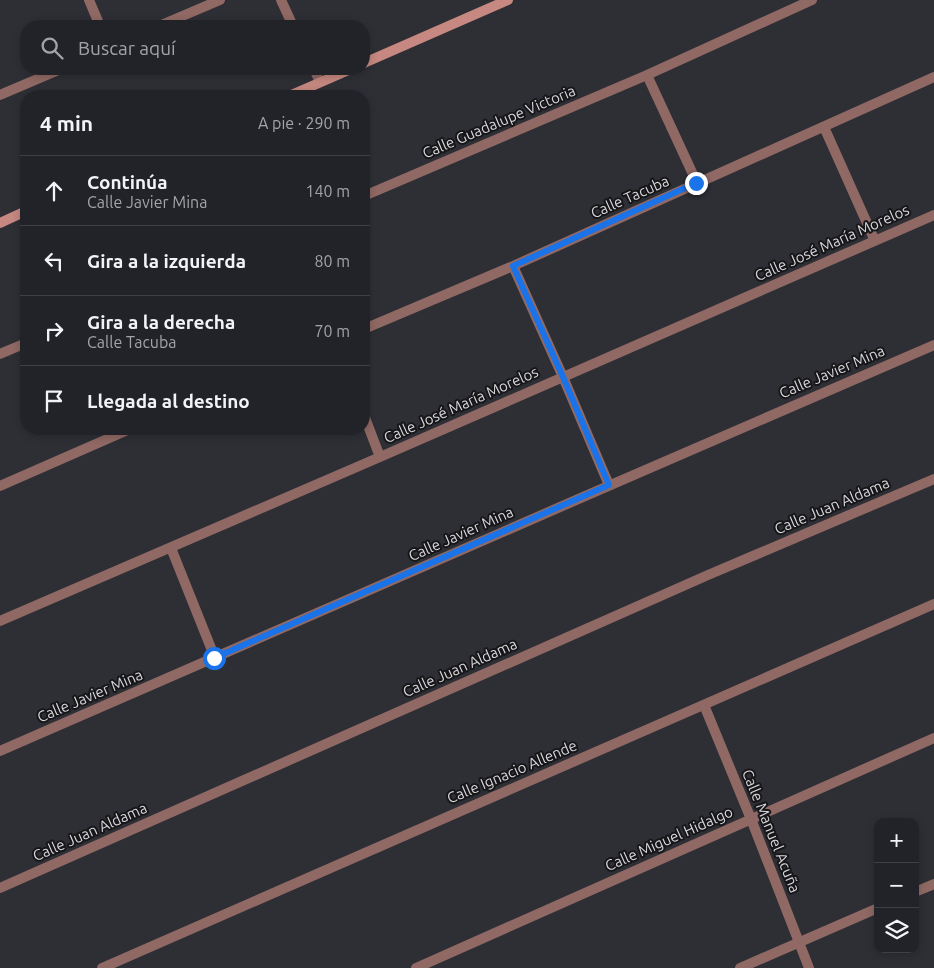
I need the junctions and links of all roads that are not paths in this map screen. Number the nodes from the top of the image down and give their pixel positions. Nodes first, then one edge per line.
1 (89, 0) edge
2 (220, 0) edge
3 (281, 0) edge
4 (508, 0) edge
5 (812, 0) edge
6 (97, 20) edge
7 (174, 20) edge
8 (290, 20) edge
9 (370, 60) edge
10 (47, 75) edge
11 (317, 75) edge
12 (337, 75) edge
13 (647, 75) junction
14 (934, 77) edge
15 (320, 82) junction
16 (302, 90) edge
17 (0, 95) edge
18 (824, 126) junction
19 (696, 183) junction
20 (370, 193) edge
21 (20, 215) edge
22 (934, 215) edge
23 (0, 223) edge
24 (874, 241) junction
25 (513, 266) junction
26 (370, 326) edge
27 (934, 345) edge
28 (20, 346) edge
29 (0, 354) edge
30 (563, 377) junction
31 (370, 431) edge
32 (116, 435) edge
33 (380, 458) junction
34 (934, 479) edge
35 (609, 485) junction
36 (0, 486) edge
37 (171, 548) junction
38 (934, 604) edge
39 (0, 622) edge
40 (214, 658) junction
41 (704, 705) junction
42 (934, 738) edge
43 (0, 751) edge
44 (751, 820) junction
45 (934, 884) edge
46 (0, 888) edge
47 (919, 890) edge
48 (874, 910) edge
49 (798, 942) junction
50 (102, 968) edge
51 (416, 968) edge
52 (740, 968) edge
53 (809, 968) edge

1 - 6 street
2 - 7 street
3 - 8 street
4 - 9 main road
5 - 13 street, Calle Guadalupe Victoria
10 - 17 street
11 - 15 street
12 - 15 main road
13 - 19 street
13 - 20 street, Calle Guadalupe Victoria
14 - 18 street, Calle Tacuba
15 - 16 main road
18 - 19 street, Calle Tacuba
18 - 24 street
19 - 25 street, Calle Tacuba
21 - 23 main road
22 - 24 street, Calle José María Morelos
24 - 30 street, Calle José María Morelos
25 - 26 street, Calle Tacuba
25 - 30 street
27 - 35 street, Calle Javier Mina
28 - 29 street
30 - 33 street, Calle José María Morelos
30 - 35 street
31 - 33 street
32 - 36 street
33 - 37 street, Calle José María Morelos
34 - 46 street, Calle Juan Aldama
35 - 40 street, Calle Javier Mina
37 - 39 street, Calle José María Morelos
37 - 40 street
38 - 41 street, Calle Ignacio Allende
40 - 43 street, Calle Javier Mina
41 - 44 street, Calle Manuel Acuña
41 - 50 street, Calle Ignacio Allende
42 - 44 street, Calle Miguel Hidalgo
44 - 49 street, Calle Manuel Acuña
44 - 51 street, Calle Miguel Hidalgo
45 - 47 street
48 - 49 street
49 - 52 street
49 - 53 street, Calle Manuel Acuña

